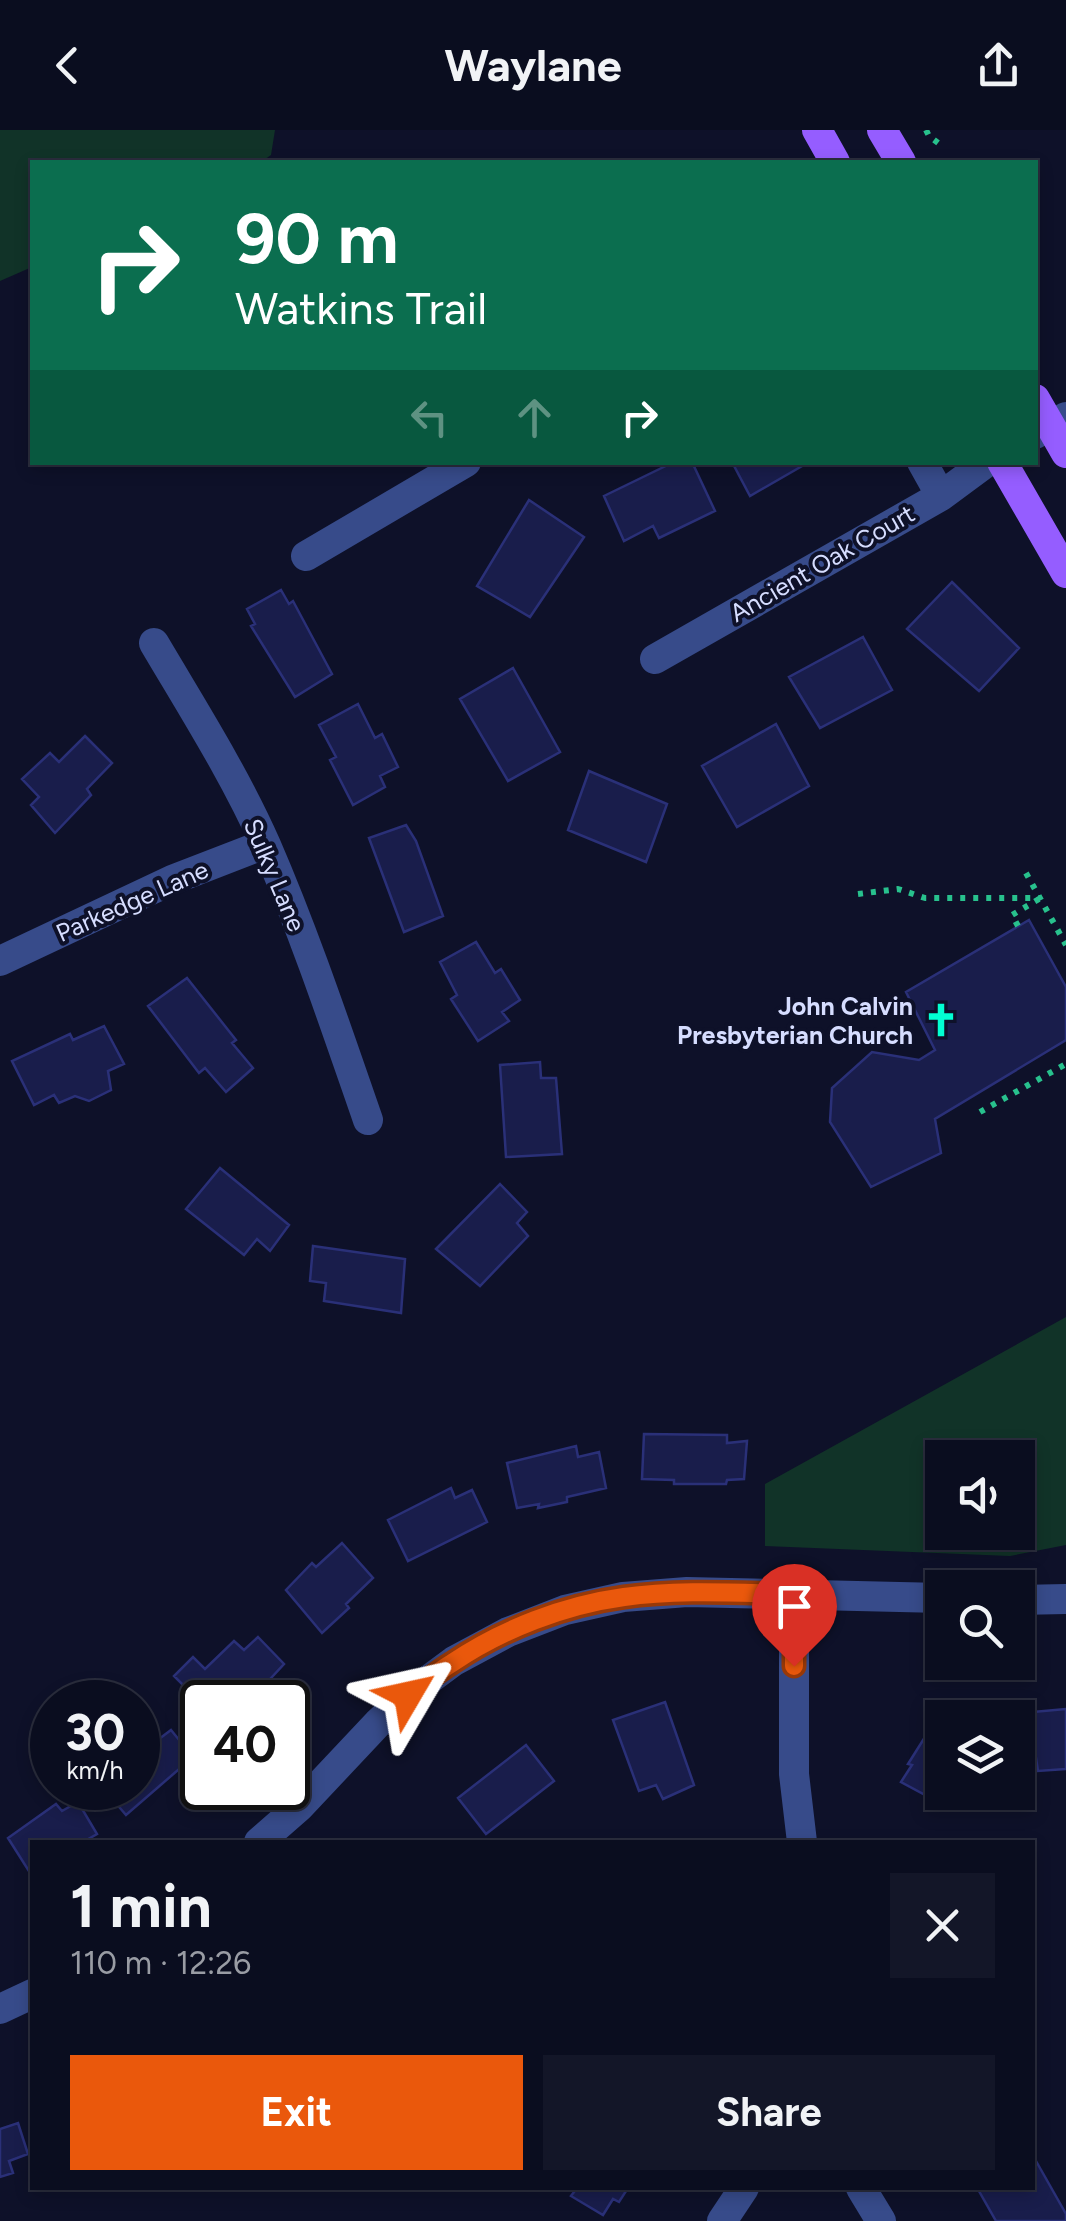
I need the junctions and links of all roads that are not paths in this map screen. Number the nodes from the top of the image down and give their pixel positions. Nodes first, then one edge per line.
1 (816, 130) edge
2 (882, 130) edge
3 (835, 160) edge
4 (900, 160) edge
5 (1046, 419) edge
6 (1066, 453) edge
7 (461, 465) edge
8 (924, 465) edge
9 (982, 465) edge
10 (1004, 465) edge
11 (941, 496) junction
12 (306, 556) dead end
13 (1066, 573) edge
14 (154, 642) dead end
15 (655, 659) dead end
16 (265, 844) junction
17 (0, 961) edge
18 (368, 1120) dead end
19 (794, 1594) junction
20 (925, 1598) edge
21 (1066, 1599) edge
22 (1035, 1600) edge
23 (260, 1840) edge
24 (802, 1840) edge
25 (30, 1995) edge
26 (0, 2009) edge
27 (743, 2190) edge
28 (862, 2190) edge
29 (722, 2221) edge
30 (881, 2221) edge

1 - 3 main road
2 - 4 main road
5 - 6 main road
7 - 12 street
8 - 11 street
9 - 11 street, Ancient Oak Court
10 - 13 main road
11 - 15 street, Ancient Oak Court
14 - 16 street, Sulky Lane
16 - 17 street, Parkedge Lane
16 - 18 street, Sulky Lane
19 - 20 street
19 - 23 street
19 - 24 street
21 - 22 street
25 - 26 street
27 - 29 street
28 - 30 street

